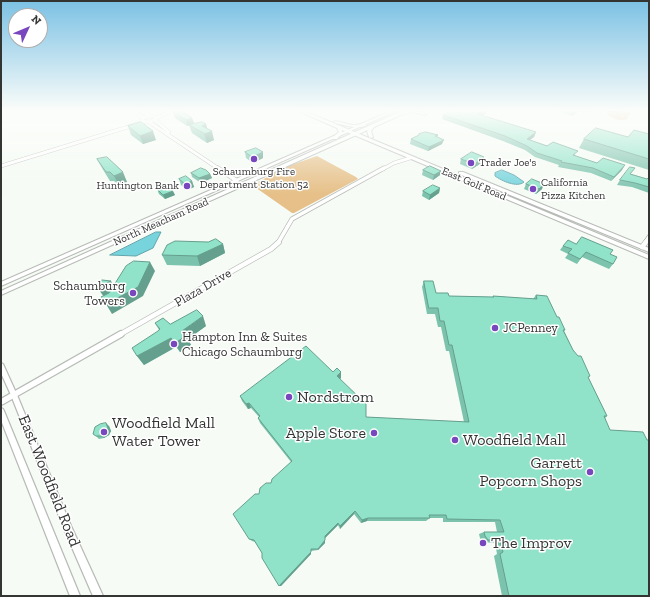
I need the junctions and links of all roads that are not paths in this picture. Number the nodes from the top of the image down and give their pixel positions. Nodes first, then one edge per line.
1 (89, 138) edge
2 (174, 138) edge
3 (335, 138) edge
4 (347, 138) joint
5 (376, 138) edge
6 (365, 139) joint
7 (403, 154) junction
8 (410, 158) junction
9 (394, 162) junction
10 (1, 166) edge
11 (237, 181) junction
12 (649, 237) edge
13 (642, 248) junction
14 (649, 250) edge
15 (649, 257) edge
16 (1, 284) edge
17 (1, 293) edge
18 (1, 366) edge
19 (14, 395) junction
20 (1, 402) edge
21 (1, 411) edge
22 (75, 596) edge
23 (98, 596) edge

1 - 10 street
2 - 11 street
3 - 11 main road, North Meacham Road
4 - 6 main road
4 - 17 main road, North Meacham Road
5 - 13 main road, East Golf Road
6 - 7 main road, East Golf Road
7 - 8 main road, East Golf Road
7 - 9 street, Plaza Drive
8 - 9 street, Plaza Drive
8 - 15 main road, East Golf Road
9 - 19 street, Plaza Drive
11 - 16 main road, North Meacham Road
12 - 13 street
13 - 14 main road, East Golf Road
18 - 19 street, East Woodfield Road
19 - 20 street, Plaza Drive
19 - 23 street, East Woodfield Road
21 - 22 street, East Woodfield Road

